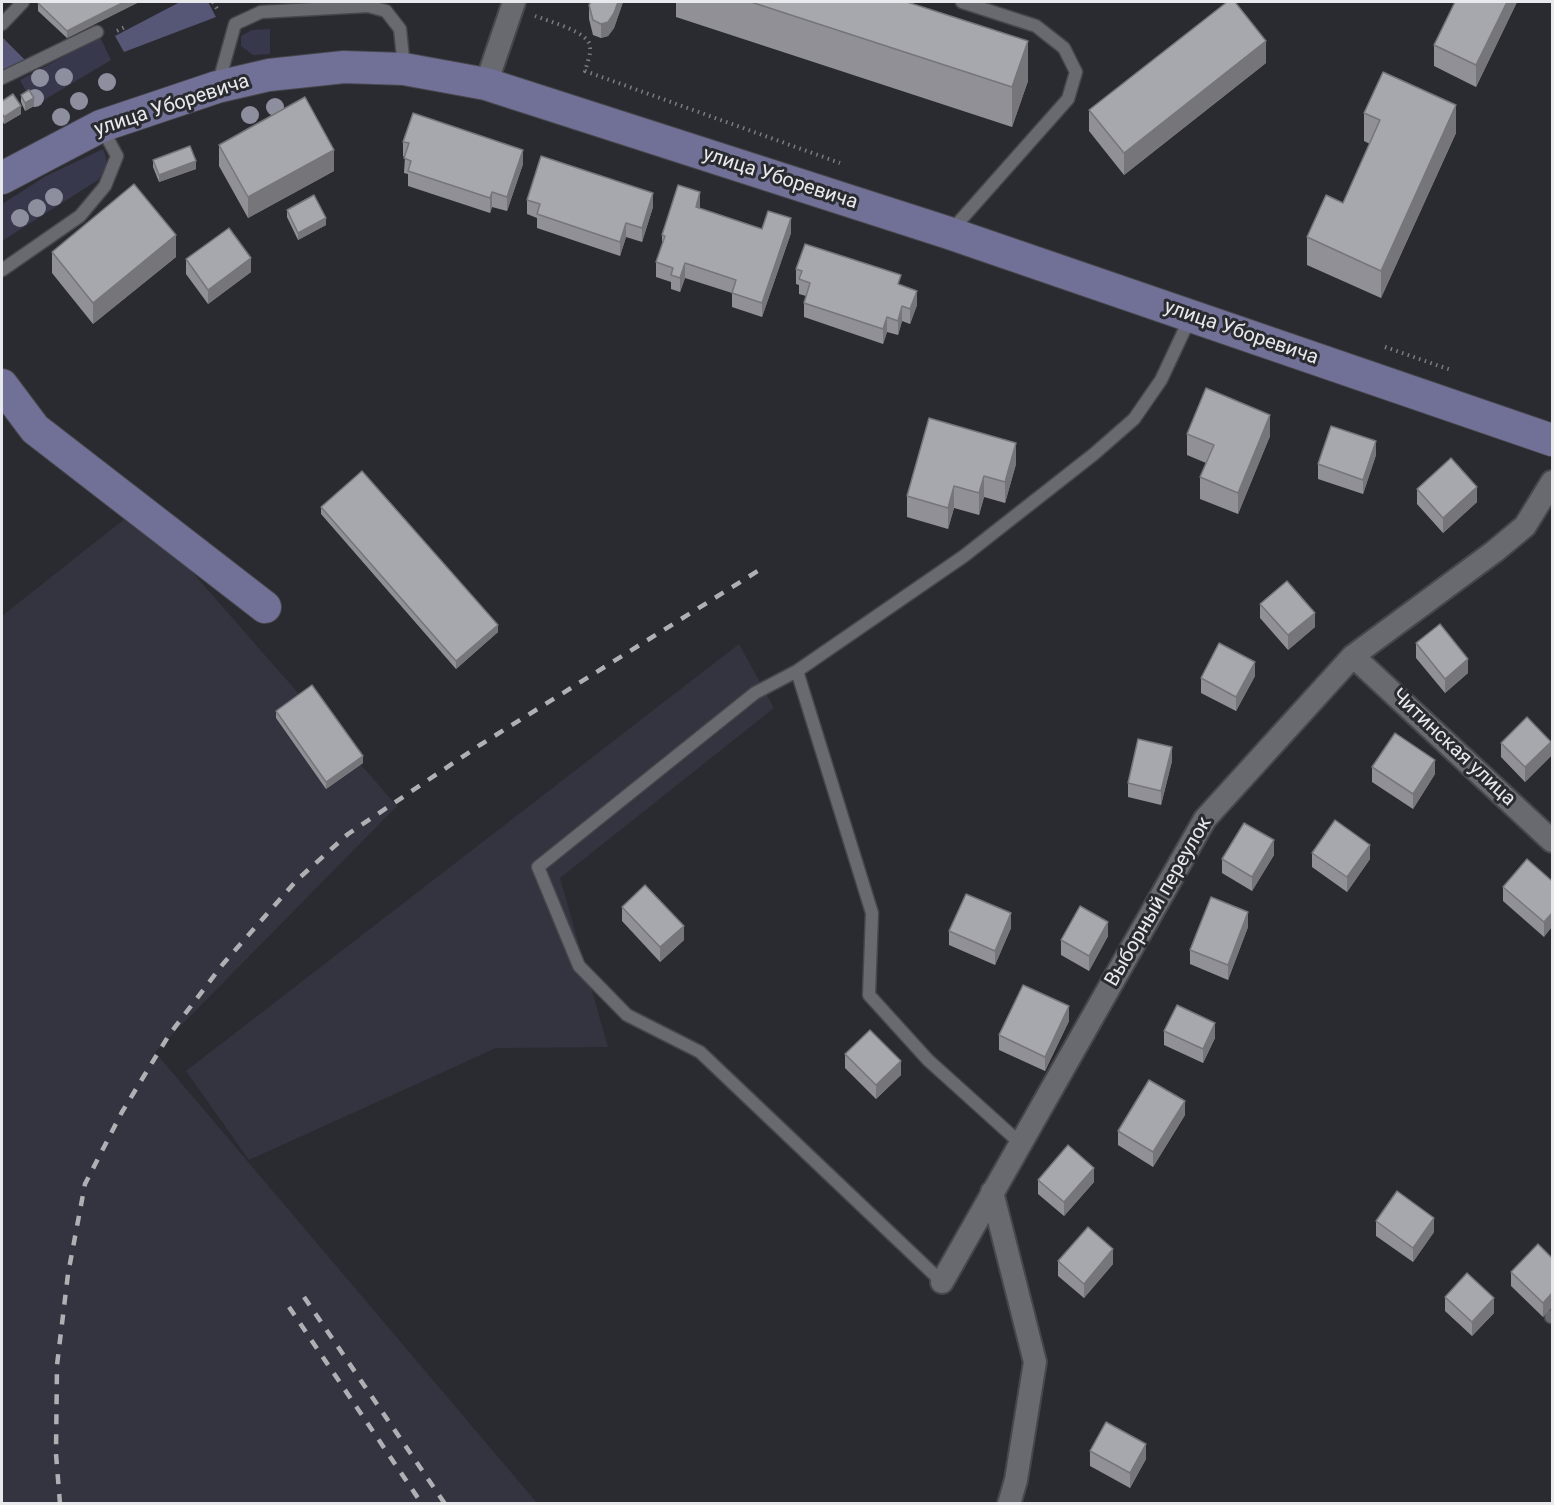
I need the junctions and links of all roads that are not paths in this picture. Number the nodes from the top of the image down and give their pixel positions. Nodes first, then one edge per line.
1 (23, 2) edge
2 (962, 2) edge
3 (513, 4) edge
4 (2, 24) edge
5 (97, 32) dead end
6 (404, 69) junction
7 (2, 78) edge
8 (486, 84) junction
9 (217, 87) junction
10 (101, 126) junction
11 (2, 178) edge
12 (949, 233) junction
13 (2, 270) edge
14 (1191, 315) junction
15 (2, 385) edge
16 (1552, 440) edge
17 (1552, 482) edge
18 (265, 607) dead end
19 (1353, 656) junction
20 (797, 671) junction
21 (1552, 841) edge
22 (1020, 1143) junction
23 (992, 1192) junction
24 (942, 1282) joint
25 (1008, 1503) edge

1 - 4 lane
2 - 12 lane
3 - 8 street
5 - 7 lane
6 - 8 main road, улица Уборевича
6 - 9 main road, улица Уборевича
6 - 9 lane
8 - 12 main road, улица Уборевича
9 - 10 main road, улица Уборевича
10 - 11 main road, улица Уборевича
10 - 13 lane
12 - 14 main road, улица Уборевича
14 - 16 main road, улица Уборевича
14 - 20 lane
15 - 18 main road
17 - 19 street, Выборный переулок
19 - 21 street, Читинская улица
19 - 22 street, Выборный переулок
20 - 22 lane
20 - 24 lane
22 - 23 street, Выборный переулок
23 - 24 street, Выборный переулок
23 - 25 street

